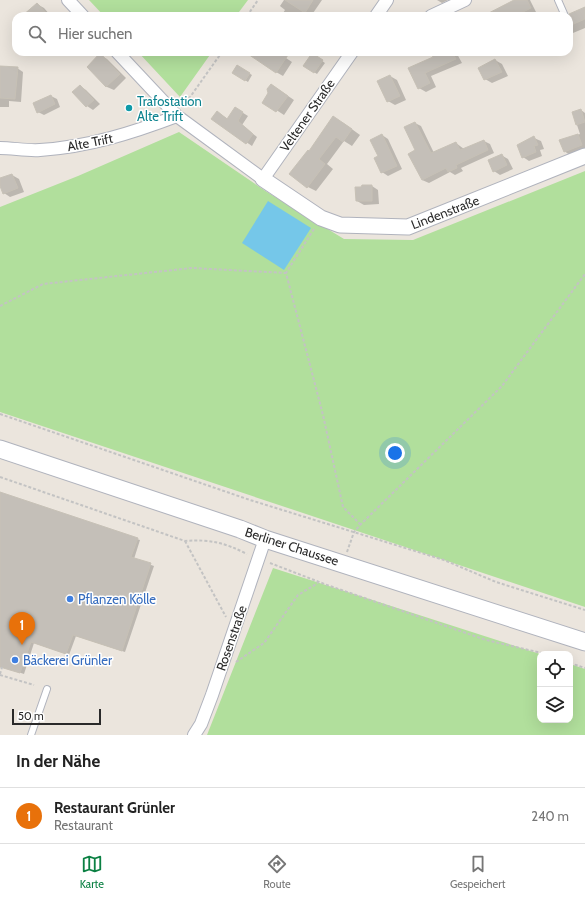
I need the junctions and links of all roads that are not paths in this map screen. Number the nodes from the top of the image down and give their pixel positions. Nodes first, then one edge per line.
1 (68, 0) edge
2 (387, 0) edge
3 (465, 0) edge
4 (558, 0) edge
5 (79, 12) edge
6 (379, 12) edge
7 (440, 12) edge
8 (563, 12) edge
9 (121, 56) edge
10 (349, 56) edge
11 (177, 116) junction
12 (0, 148) edge
13 (585, 156) edge
14 (263, 179) junction
15 (0, 449) edge
16 (265, 539) junction
17 (585, 642) edge
18 (47, 689) dead end
19 (31, 735) edge
20 (194, 735) edge

1 - 5 street
2 - 6 street
3 - 7 street
4 - 8 lane
9 - 11 street
10 - 14 street, Veltener Straße
11 - 12 street, Alte Trift
11 - 14 street
13 - 14 street, Lindenstraße
15 - 16 main road, Berliner Chaussee
16 - 17 main road, Berliner Chaussee
16 - 20 street, Rosenstraße
18 - 19 lane

